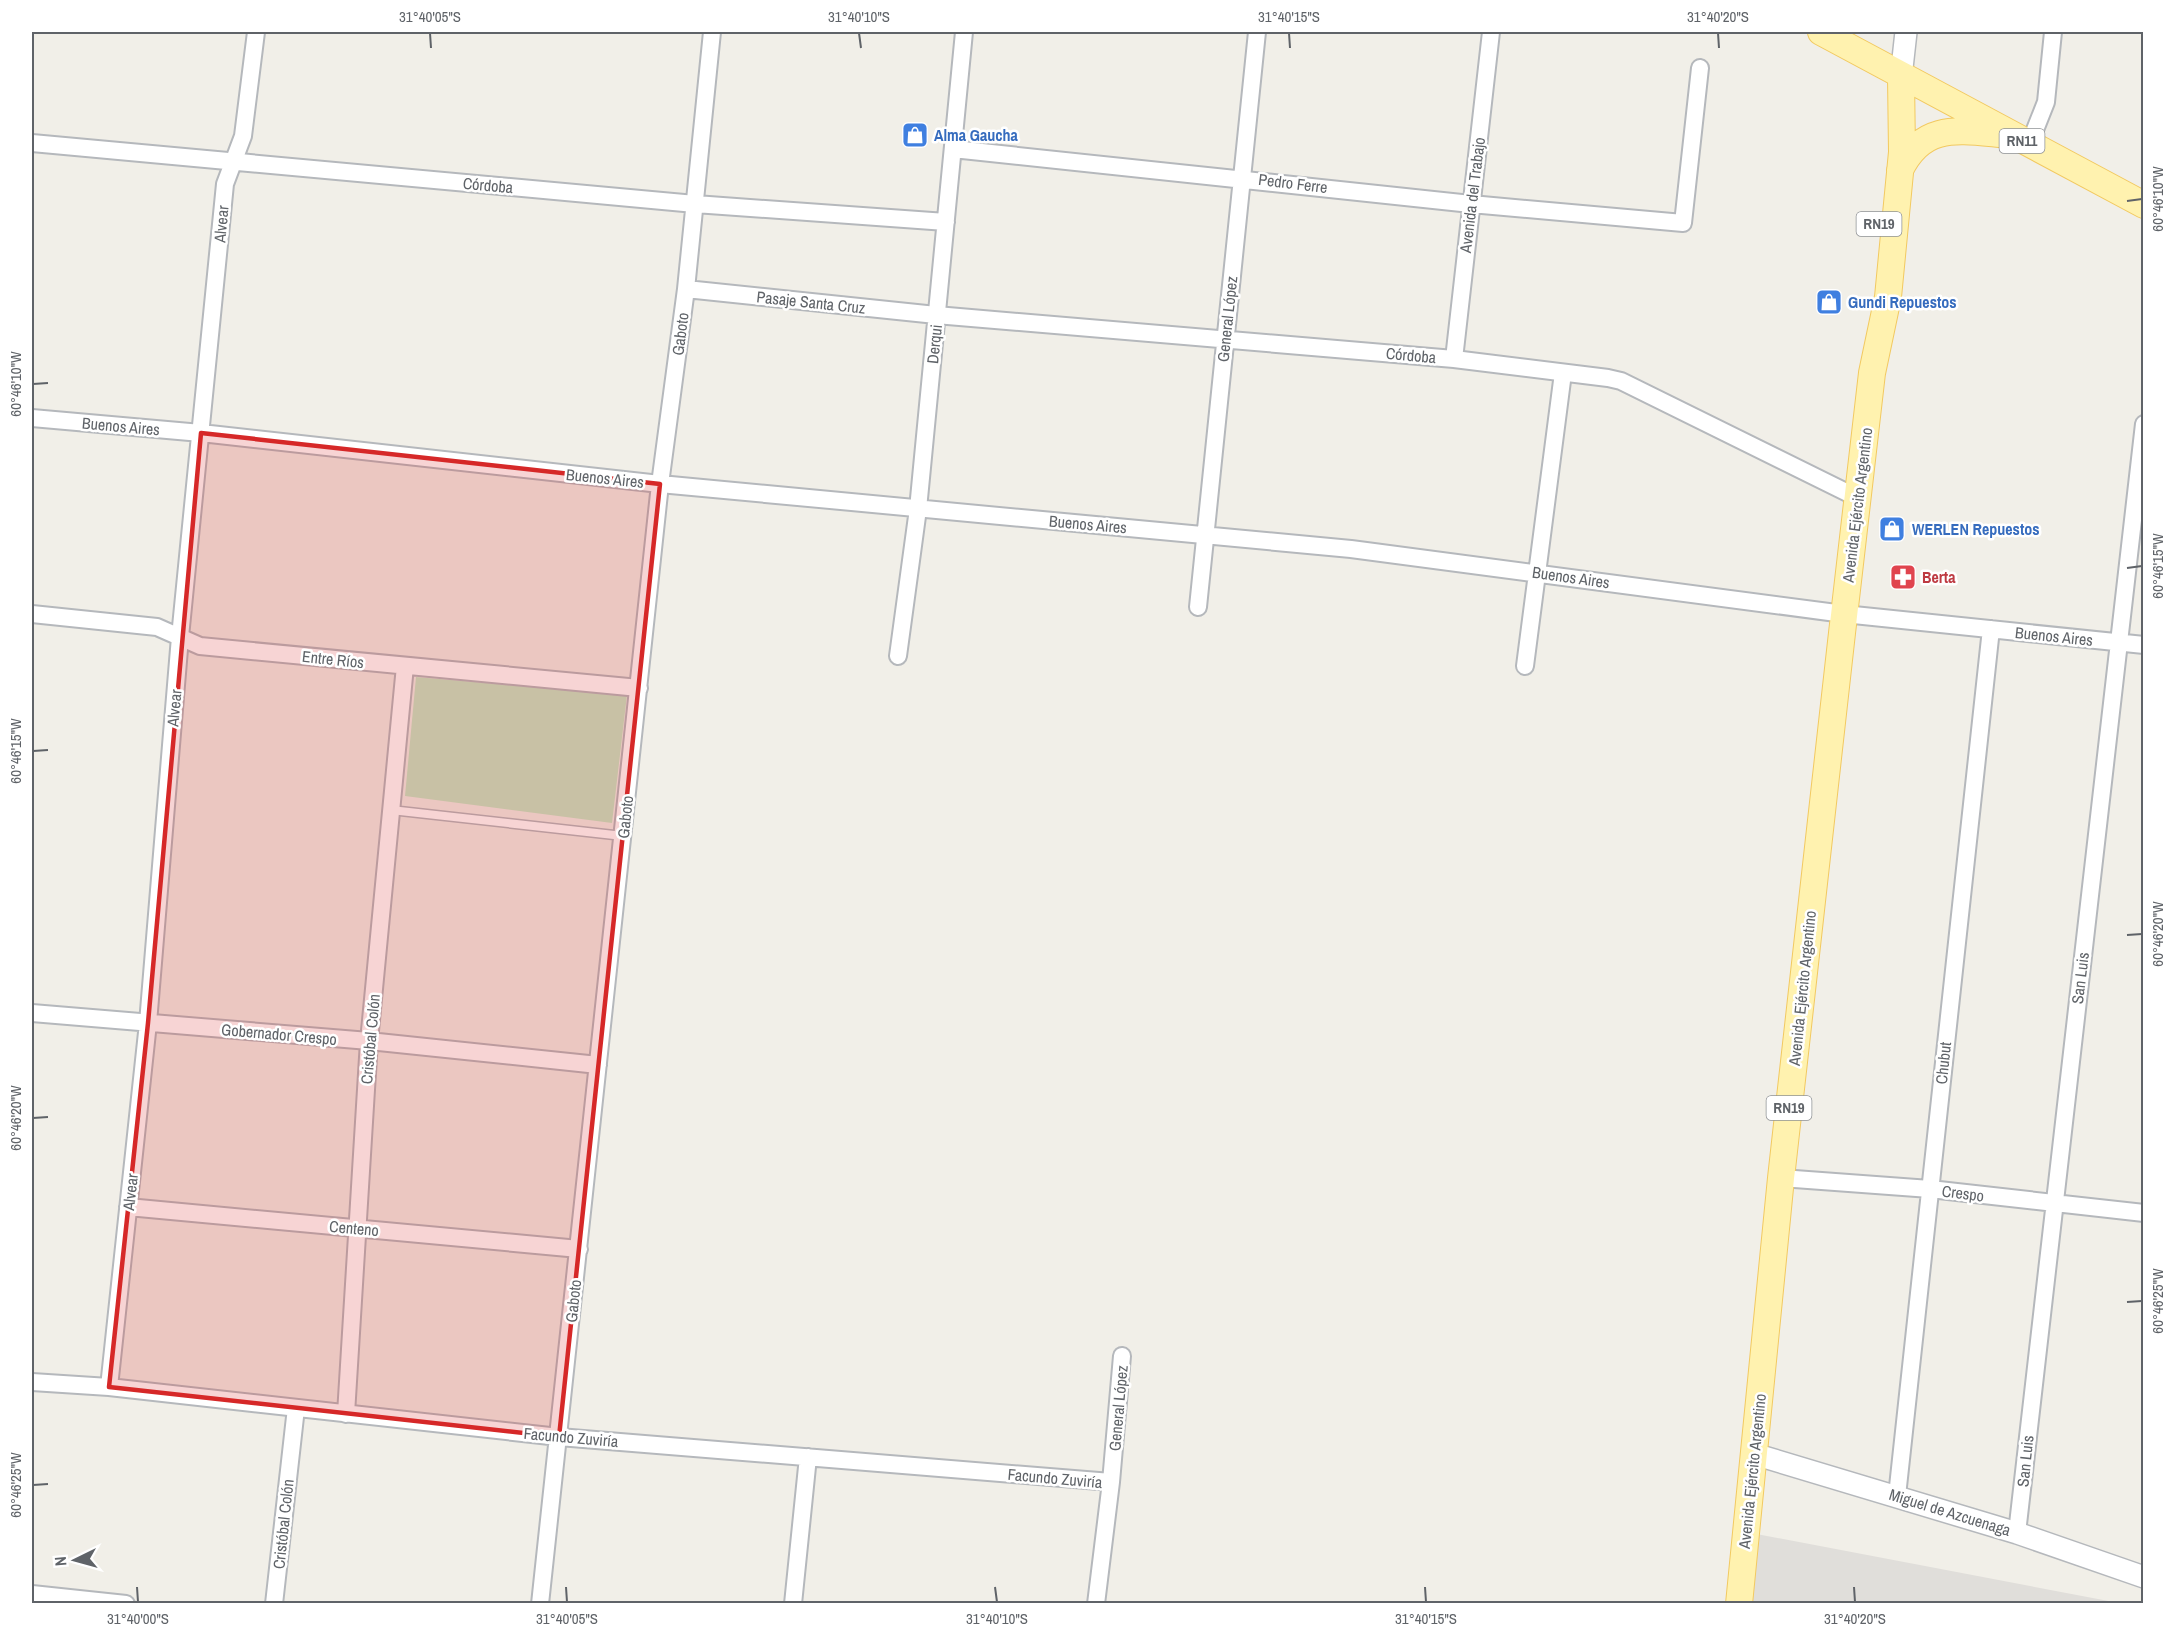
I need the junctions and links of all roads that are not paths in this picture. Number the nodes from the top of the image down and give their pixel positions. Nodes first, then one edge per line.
1 (256, 32) edge
2 (712, 32) edge
3 (964, 32) edge
4 (1257, 32) edge
5 (1491, 32) edge
6 (1821, 32) edge
7 (1906, 32) edge
8 (2053, 32) edge
9 (1700, 68) dead end
10 (1901, 76) junction
11 (2021, 140) junction
12 (32, 143) edge
13 (953, 149) junction
14 (232, 161) junction
15 (1900, 170) junction
16 (1243, 178) junction
17 (695, 204) junction
18 (1471, 204) junction
19 (2144, 205) edge
20 (946, 222) junction
21 (686, 289) junction
22 (936, 315) junction
23 (1225, 338) junction
24 (1454, 359) junction
25 (1563, 372) junction
26 (1872, 373) junction
27 (32, 418) edge
28 (2144, 424) edge
29 (201, 433) junction
30 (660, 484) junction
31 (1858, 498) junction
32 (918, 509) junction
33 (1205, 535) junction
34 (1538, 573) junction
35 (1198, 607) dead end
36 (32, 614) edge
37 (1844, 614) junction
38 (1990, 629) junction
39 (180, 637) junction
40 (2118, 643) junction
41 (2144, 645) edge
42 (898, 656) dead end
43 (405, 666) junction
44 (1525, 666) dead end
45 (639, 688) junction
46 (391, 810) junction
47 (623, 836) junction
48 (32, 1013) edge
49 (148, 1023) junction
50 (369, 1041) junction
51 (598, 1065) junction
52 (1781, 1178) junction
53 (1930, 1189) junction
54 (2054, 1204) junction
55 (128, 1208) junction
56 (2144, 1213) edge
57 (358, 1228) junction
58 (579, 1249) junction
59 (1122, 1356) dead end
60 (32, 1382) edge
61 (109, 1387) junction
62 (296, 1408) junction
63 (346, 1413) junction
64 (559, 1437) junction
65 (1754, 1454) junction
66 (808, 1457) junction
67 (1111, 1482) junction
68 (1897, 1496) junction
69 (2017, 1533) junction
70 (2144, 1577) edge
71 (32, 1594) edge
72 (126, 1604) edge
73 (274, 1604) edge
74 (540, 1604) edge
75 (793, 1604) edge
76 (1096, 1604) edge
77 (1739, 1604) edge

1 - 14 street, Alvear
2 - 17 street, Gaboto
3 - 13 street, Derqui
4 - 16 street, General López
5 - 18 street, Avenida del Trabajo
6 - 10 main road, RN11
7 - 10 street
8 - 11 street
9 - 18 street, Pedro Ferre
10 - 11 main road, RN11
10 - 15 main road, Avenida Ejército Argentino / RN19
10 - 26 main road, Avenida Ejército Argentino / RN19
11 - 15 main road
11 - 19 main road, RN11
12 - 14 street, Córdoba
13 - 16 street, Pedro Ferre
13 - 20 street, Derqui
14 - 17 street, Córdoba
14 - 29 street, Alvear
15 - 26 main road, Avenida Ejército Argentino / RN19
16 - 18 street, Pedro Ferre
16 - 23 street, General López
17 - 20 street, Córdoba
17 - 21 street, Gaboto
18 - 24 street, Avenida del Trabajo
20 - 22 street, Derqui
21 - 22 street, Pasaje Santa Cruz
21 - 30 street, Gaboto
22 - 23 street, Córdoba
22 - 32 street, Derqui
23 - 24 street, Córdoba
23 - 33 street, General López
24 - 25 street, Córdoba
25 - 31 street, Córdoba
25 - 34 street
26 - 31 main road, Avenida Ejército Argentino / RN19
27 - 29 street, Buenos Aires
28 - 40 street, San Luis
29 - 30 street, Buenos Aires
29 - 39 street, Alvear
30 - 32 street, Buenos Aires
30 - 45 street, Gaboto
31 - 37 main road, Avenida Ejército Argentino / RN19
32 - 33 street, Buenos Aires
32 - 42 street, Derqui
33 - 34 street, Buenos Aires
33 - 35 street, General López
34 - 37 street, Buenos Aires
34 - 44 street
36 - 39 street, Entre Ríos
37 - 38 street, Buenos Aires
37 - 52 main road, Avenida Ejército Argentino / RN19
38 - 40 street, Buenos Aires
38 - 53 street, Chubut
39 - 43 street, Entre Ríos
39 - 49 street, Alvear
40 - 41 street, Buenos Aires
40 - 54 street, San Luis
43 - 45 street, Entre Ríos
43 - 46 street, Cristóbal Colón
45 - 47 street, Gaboto
46 - 47 lane
46 - 50 street, Cristóbal Colón
47 - 51 street, Gaboto
48 - 49 street, Gobernador Crespo
49 - 50 street, Gobernador Crespo
49 - 55 street, Alvear
50 - 51 street, Gobernador Crespo
50 - 57 street, Cristóbal Colón
51 - 58 street, Gaboto
52 - 53 street, Crespo
52 - 65 main road, Avenida Ejército Argentino / RN19
53 - 54 street, Crespo
53 - 68 street, Chubut
54 - 56 street, Crespo
54 - 69 street, San Luis
55 - 57 street, Centeno
55 - 61 street, Alvear
57 - 58 street, Centeno
57 - 63 street, Cristóbal Colón
58 - 64 street, Gaboto
59 - 67 street, General López
60 - 61 street, Facundo Zuviría
61 - 62 street, Facundo Zuviría
62 - 63 street, Facundo Zuviría
62 - 73 street, Cristóbal Colón
63 - 64 street, Facundo Zuviría
64 - 66 street, Facundo Zuviría
64 - 74 street, Gaboto
65 - 68 street, Miguel de Azcuenaga
65 - 77 main road, Avenida Ejército Argentino / RN19
66 - 67 street, Facundo Zuviría
66 - 75 street
67 - 76 street, General López
68 - 69 street, Miguel de Azcuenaga
69 - 70 street, Miguel de Azcuenaga
71 - 72 street

